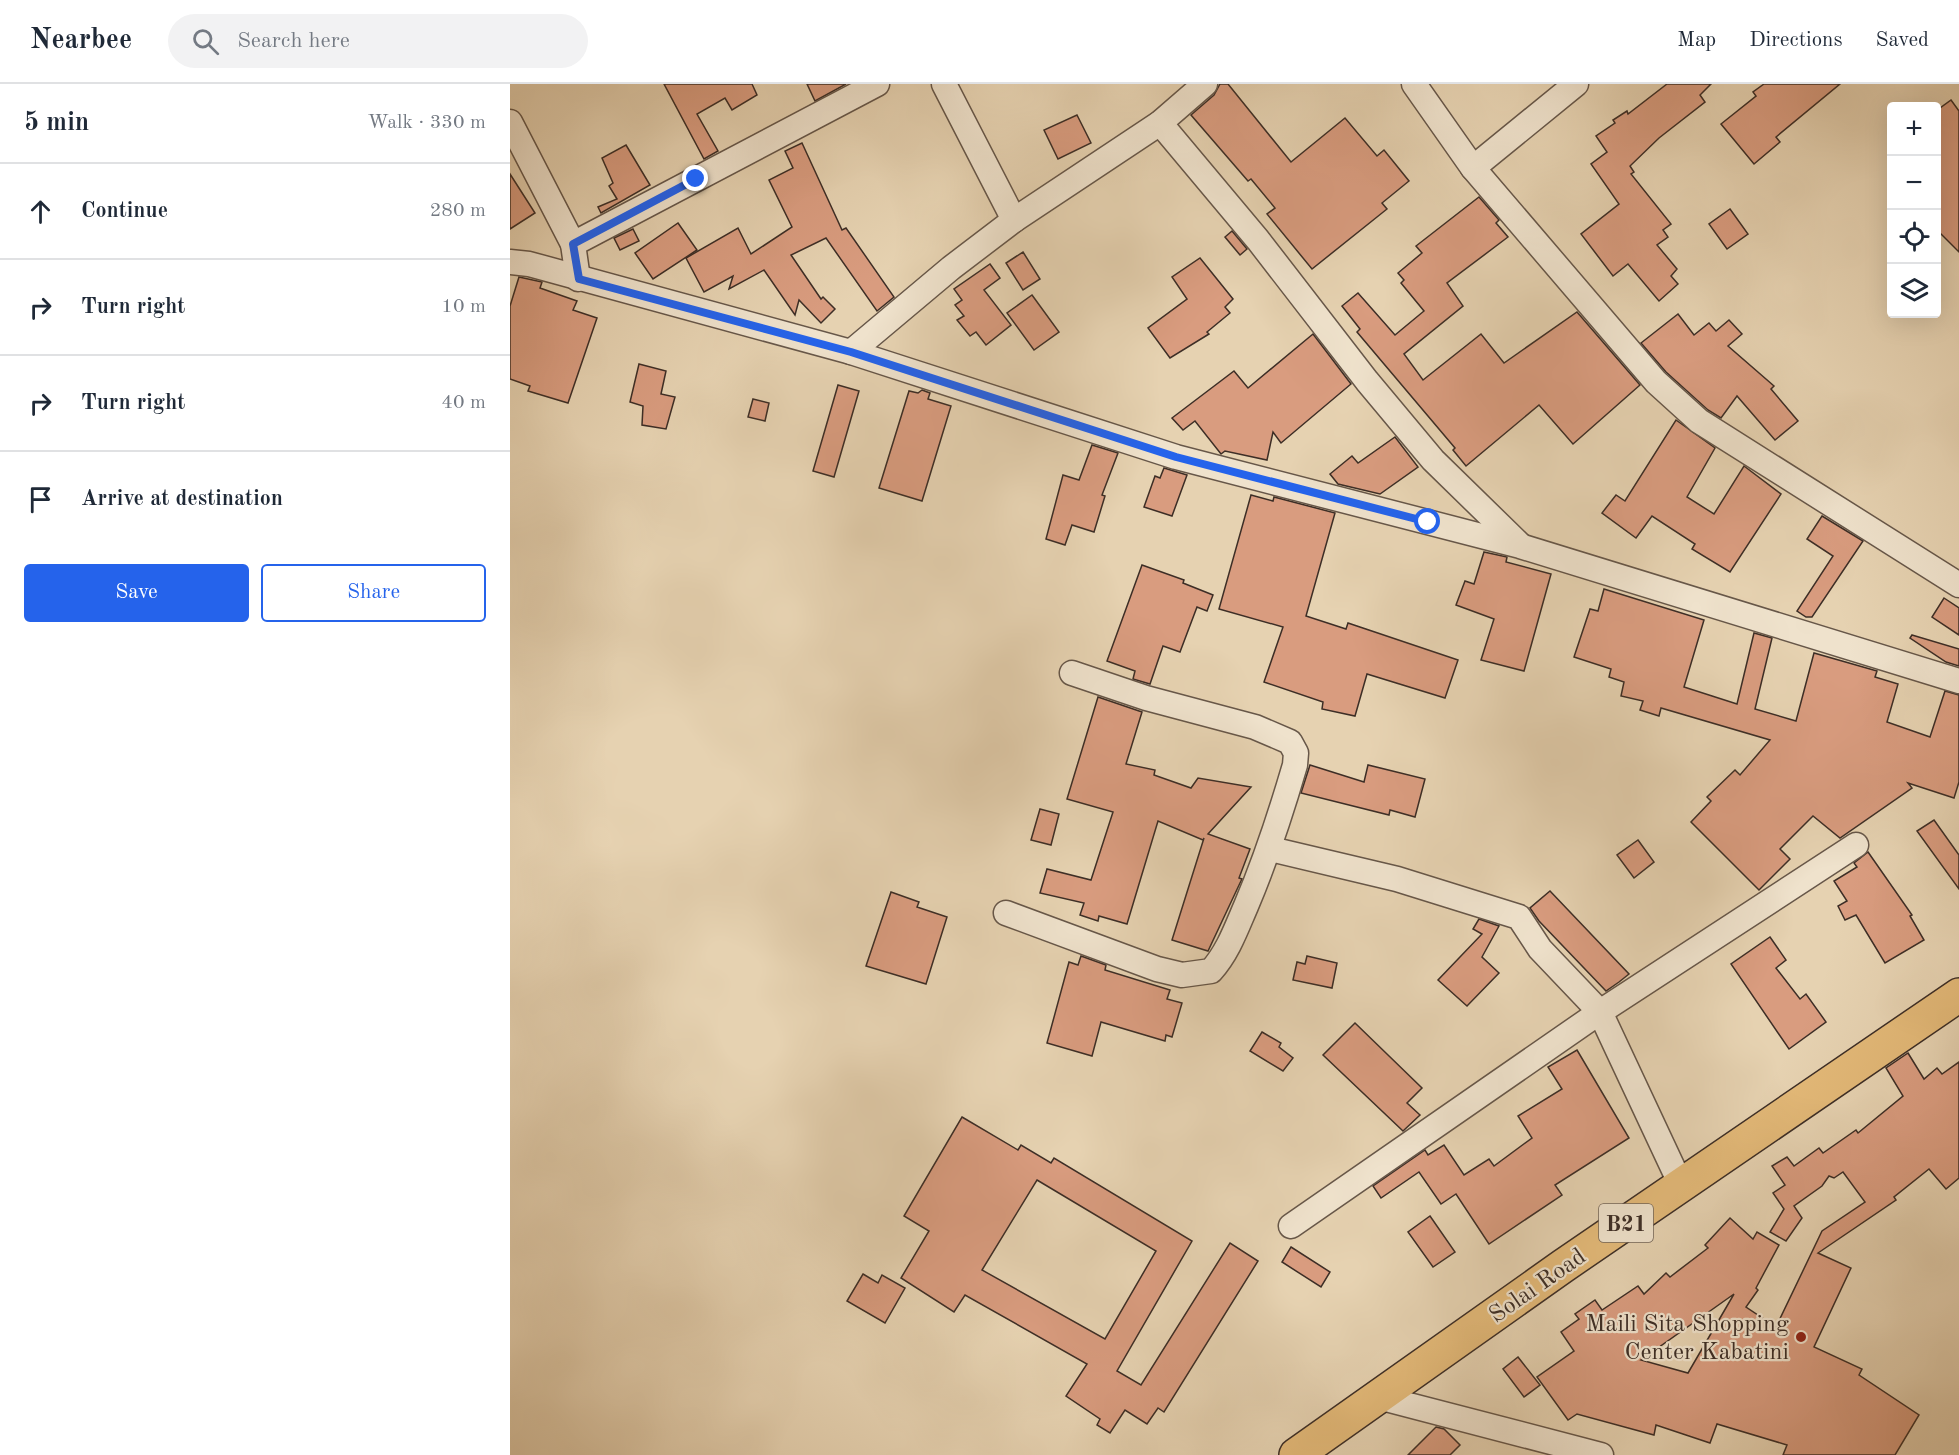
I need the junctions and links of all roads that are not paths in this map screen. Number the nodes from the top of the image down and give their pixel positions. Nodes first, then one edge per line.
1 (877, 84) edge
2 (944, 84) edge
3 (1204, 84) edge
4 (1414, 84) edge
5 (1576, 84) edge
6 (510, 122) edge
7 (1160, 123) junction
8 (1473, 168) junction
9 (1014, 220) junction
10 (573, 244) junction
11 (510, 262) edge
12 (579, 279) junction
13 (851, 352) junction
14 (1520, 546) junction
15 (1959, 585) edge
16 (1072, 673) dead end
17 (1959, 681) edge
18 (1856, 845) dead end
19 (1270, 849) junction
20 (1006, 913) dead end
21 (1959, 995) edge
22 (1600, 1012) junction
23 (1681, 1185) junction
24 (1291, 1226) dead end
25 (1378, 1397) junction
26 (1296, 1455) edge
27 (1601, 1455) edge

1 - 10 street
2 - 9 street
3 - 7 street
4 - 8 street
5 - 8 street
6 - 10 street
7 - 9 street
7 - 14 street
8 - 15 street
9 - 13 street
10 - 12 street
11 - 12 street
12 - 13 street
13 - 14 street
14 - 17 street
16 - 19 street
18 - 22 street
19 - 20 street
19 - 22 street
21 - 23 highway, Solai Road / B21
22 - 23 street
22 - 24 street
23 - 25 highway, Solai Road / B21
25 - 26 highway, Solai Road / B21
25 - 27 street

